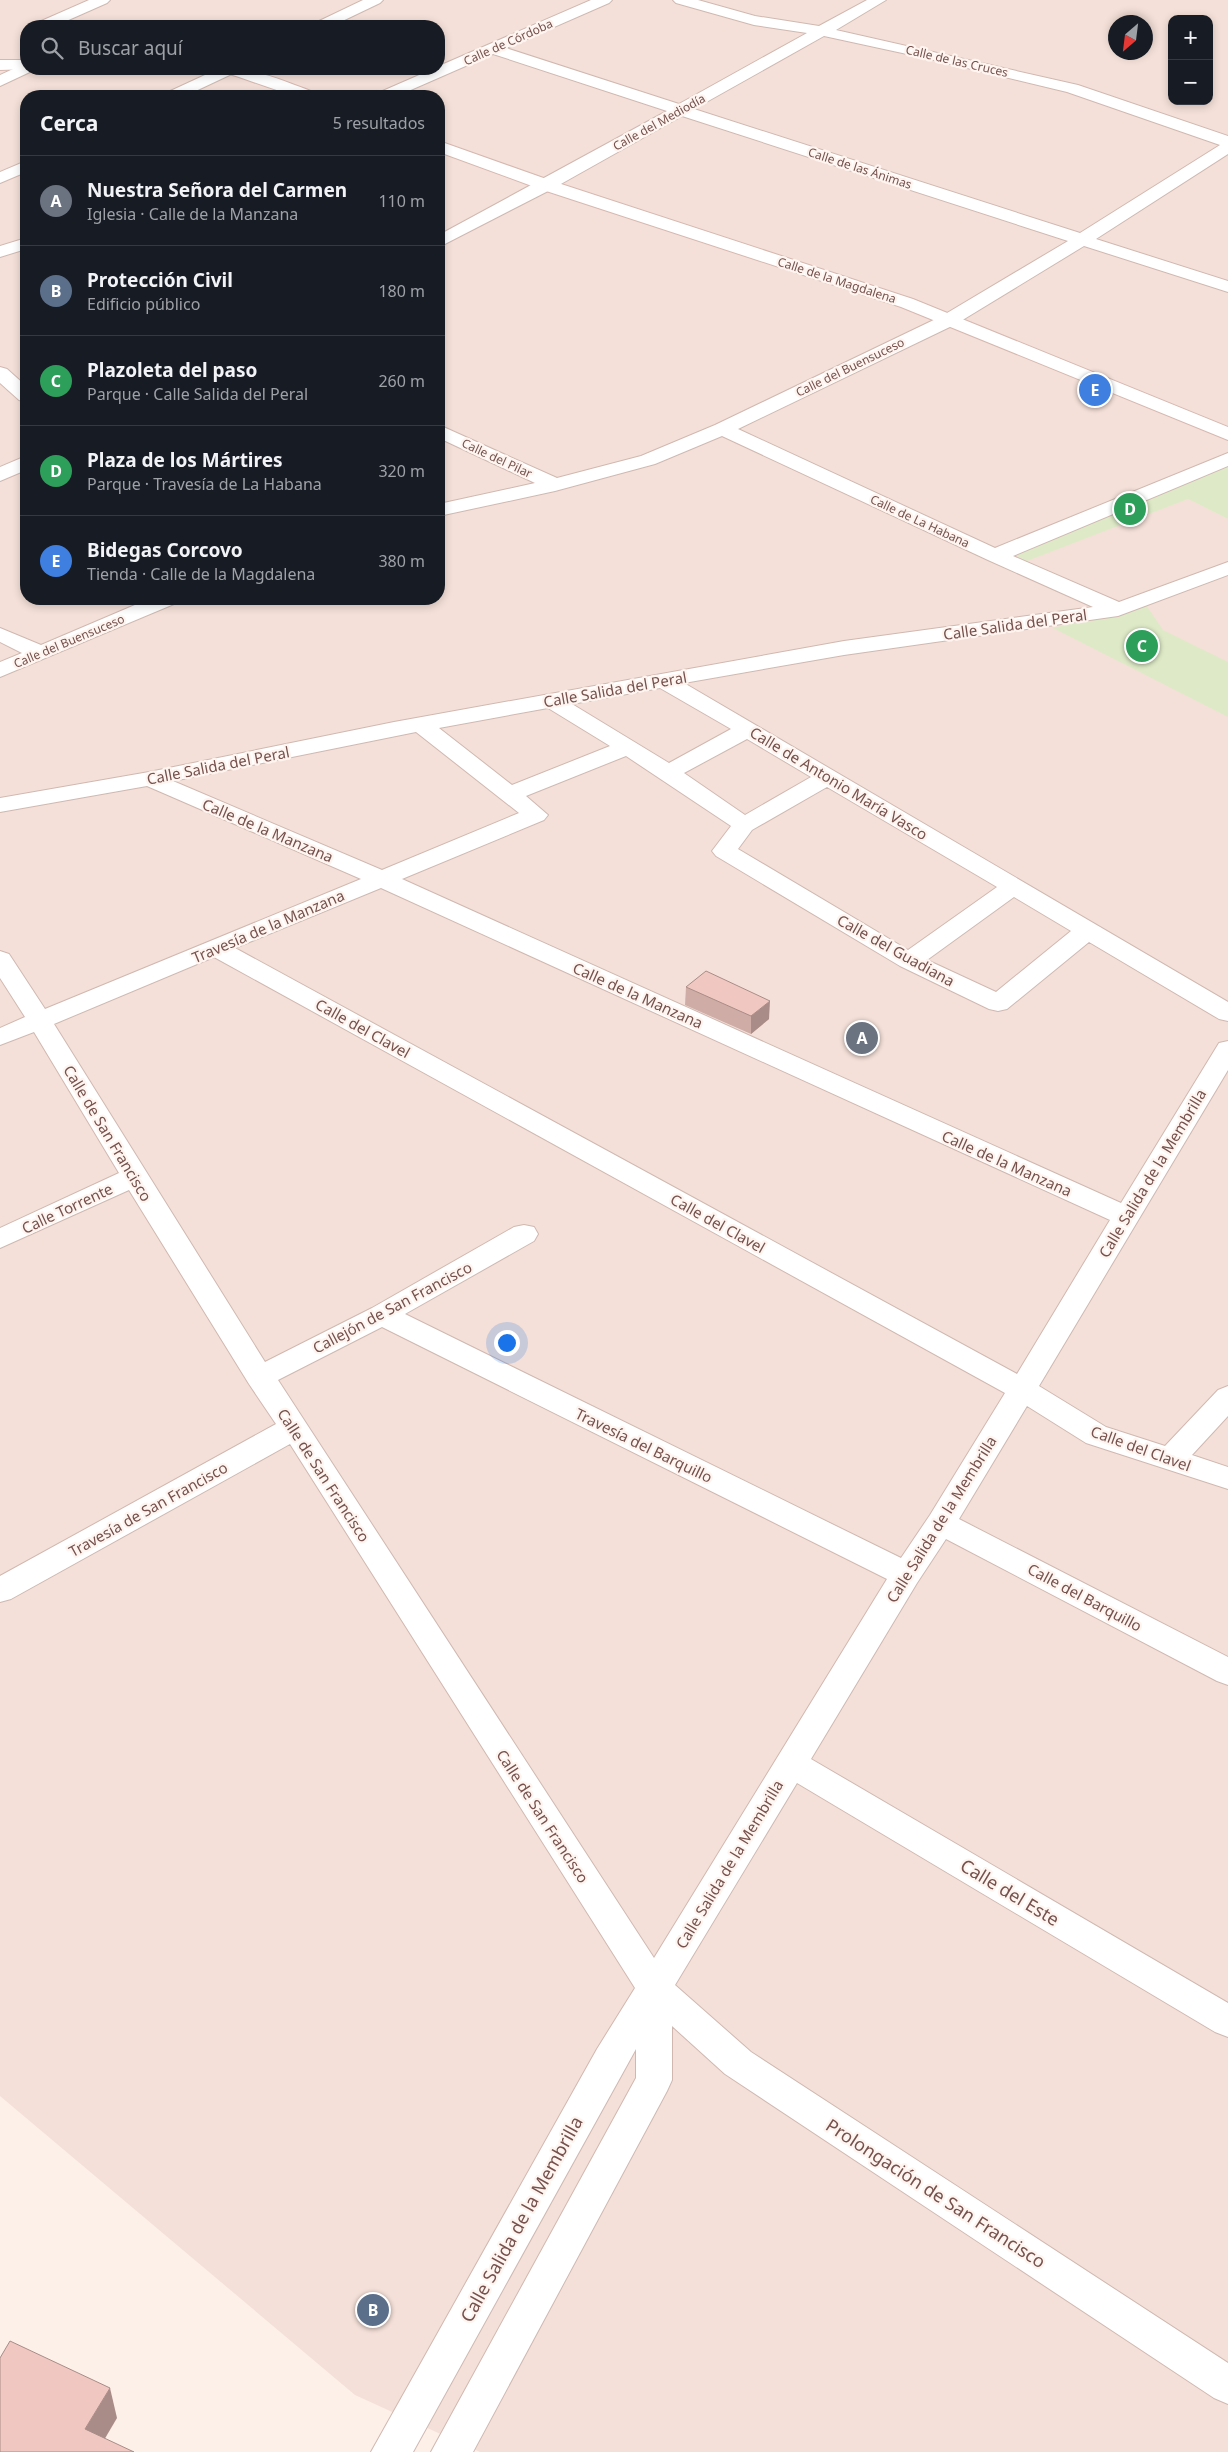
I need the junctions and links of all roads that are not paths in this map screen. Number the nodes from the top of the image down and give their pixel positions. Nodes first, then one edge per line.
1 (102, 0) edge
2 (375, 0) edge
3 (604, 0) edge
4 (681, 0) edge
5 (878, 0) edge
6 (56, 20) edge
7 (333, 20) edge
8 (820, 31) junction
9 (492, 49) junction
10 (0, 65) edge
11 (20, 67) edge
12 (445, 69) edge
13 (20, 70) edge
14 (216, 75) edge
15 (247, 75) edge
16 (432, 75) edge
17 (0, 81) edge
18 (185, 90) edge
19 (292, 90) edge
20 (398, 90) edge
21 (680, 110) junction
22 (1228, 142) edge
23 (1228, 147) edge
24 (445, 148) edge
25 (20, 169) edge
26 (0, 178) edge
27 (546, 185) junction
28 (445, 239) edge
29 (1082, 240) junction
30 (20, 245) edge
31 (0, 252) edge
32 (1228, 287) edge
33 (949, 320) junction
34 (0, 373) edge
35 (20, 391) edge
36 (722, 430) junction
37 (445, 434) edge
38 (1228, 434) edge
39 (1228, 459) edge
40 (20, 465) edge
41 (0, 475) edge
42 (555, 485) junction
43 (445, 509) edge
44 (995, 556) junction
45 (1228, 568) edge
46 (152, 605) edge
47 (1118, 610) junction
48 (0, 634) edge
49 (41, 653) junction
50 (0, 670) edge
51 (663, 680) junction
52 (550, 700) junction
53 (421, 725) junction
54 (748, 728) junction
55 (628, 747) junction
56 (668, 772) junction
57 (827, 777) junction
58 (149, 779) junction
59 (510, 794) junction
60 (0, 805) edge
61 (744, 825) junction
62 (382, 879) junction
63 (1014, 886) junction
64 (1088, 930) junction
65 (216, 948) junction
66 (0, 959) edge
67 (909, 961) junction
68 (1228, 1012) edge
69 (41, 1020) junction
70 (0, 1037) edge
71 (1228, 1049) edge
72 (133, 1177) junction
73 (1125, 1216) junction
74 (524, 1234) dead end
75 (0, 1239) edge
76 (382, 1315) junction
77 (259, 1377) junction
78 (1021, 1389) junction
79 (1228, 1398) edge
80 (294, 1427) junction
81 (1170, 1460) junction
82 (1228, 1478) edge
83 (941, 1522) junction
84 (906, 1575) junction
85 (0, 1590) edge
86 (1228, 1672) edge
87 (791, 1763) junction
88 (654, 1988) junction
89 (1228, 2021) edge
90 (1228, 2386) edge
91 (391, 2452) edge
92 (451, 2452) edge

1 - 6 street
2 - 7 street
3 - 9 street, Calle de Córdoba
4 - 8 street, Calle de las Cruces
5 - 8 street, Calle del Mediodía
8 - 21 street, Calle del Mediodía
8 - 22 street, Calle de las Cruces
9 - 12 street, Calle de Córdoba
9 - 21 street, Calle de las Ánimas
10 - 11 street
13 - 17 street
14 - 18 street
15 - 19 street
16 - 20 street, Calle de Córdoba
21 - 27 street, Calle del Mediodía
21 - 29 street, Calle de las Ánimas
23 - 29 street, Calle del Buensuceso
24 - 27 street, Calle de la Magdalena
25 - 26 street
27 - 28 street, Calle del Mediodía
27 - 33 street, Calle de la Magdalena
29 - 32 street, Calle de las Ánimas
29 - 33 street, Calle del Buensuceso
30 - 31 street
33 - 36 street, Calle del Buensuceso
33 - 38 street, Calle de la Magdalena
34 - 35 street
36 - 42 street, Calle del Buensuceso
36 - 44 street, Calle de La Habana
37 - 42 street, Calle del Pilar
39 - 44 street
40 - 41 street
42 - 43 street, Calle del Buensuceso
44 - 47 street, Calle de La Habana
45 - 47 street, Calle Salida del Peral
46 - 49 street, Calle del Buensuceso
47 - 51 street, Calle Salida del Peral
48 - 49 street
49 - 50 street, Calle del Buensuceso
51 - 52 street, Calle Salida del Peral
51 - 54 street, Calle de Antonio María Vasco
52 - 53 street, Calle Salida del Peral
52 - 55 street
53 - 58 street, Calle Salida del Peral
53 - 59 street
54 - 56 street
54 - 57 street, Calle de Antonio María Vasco
55 - 56 street
55 - 59 street
56 - 61 street
57 - 61 street
57 - 63 street, Calle de Antonio María Vasco
58 - 60 street, Calle Salida del Peral
58 - 62 street, Calle de la Manzana
59 - 62 street, Travesía de la Manzana
61 - 67 street, Calle del Guadiana
62 - 65 street, Travesía de la Manzana
62 - 73 street, Calle de la Manzana
63 - 64 street, Calle de Antonio María Vasco
63 - 67 street
64 - 67 street, Calle del Guadiana
64 - 68 street, Calle de Antonio María Vasco
65 - 69 street, Travesía de la Manzana
65 - 78 street, Calle del Clavel
66 - 69 street, Calle de San Francisco
69 - 70 street, Travesía de la Manzana
69 - 72 street, Calle de San Francisco
71 - 73 street, Calle Salida de la Membrilla
72 - 75 street, Calle Torrente
72 - 77 street, Calle de San Francisco
73 - 78 street, Calle Salida de la Membrilla
74 - 76 street, Callejón de San Francisco
76 - 77 street, Callejón de San Francisco
76 - 84 street, Travesía del Barquillo
77 - 80 street, Calle de San Francisco
78 - 81 street, Calle del Clavel
78 - 83 street, Calle Salida de la Membrilla
79 - 81 street
80 - 85 street, Travesía de San Francisco
80 - 88 street, Calle de San Francisco
81 - 82 street, Calle del Clavel
83 - 84 street, Calle Salida de la Membrilla
83 - 86 street, Calle del Barquillo
84 - 87 street, Calle Salida de la Membrilla
87 - 88 street, Calle Salida de la Membrilla
87 - 89 street, Calle del Este
88 - 90 street, Prolongación de San Francisco
88 - 91 street, Calle Salida de la Membrilla
88 - 92 street

